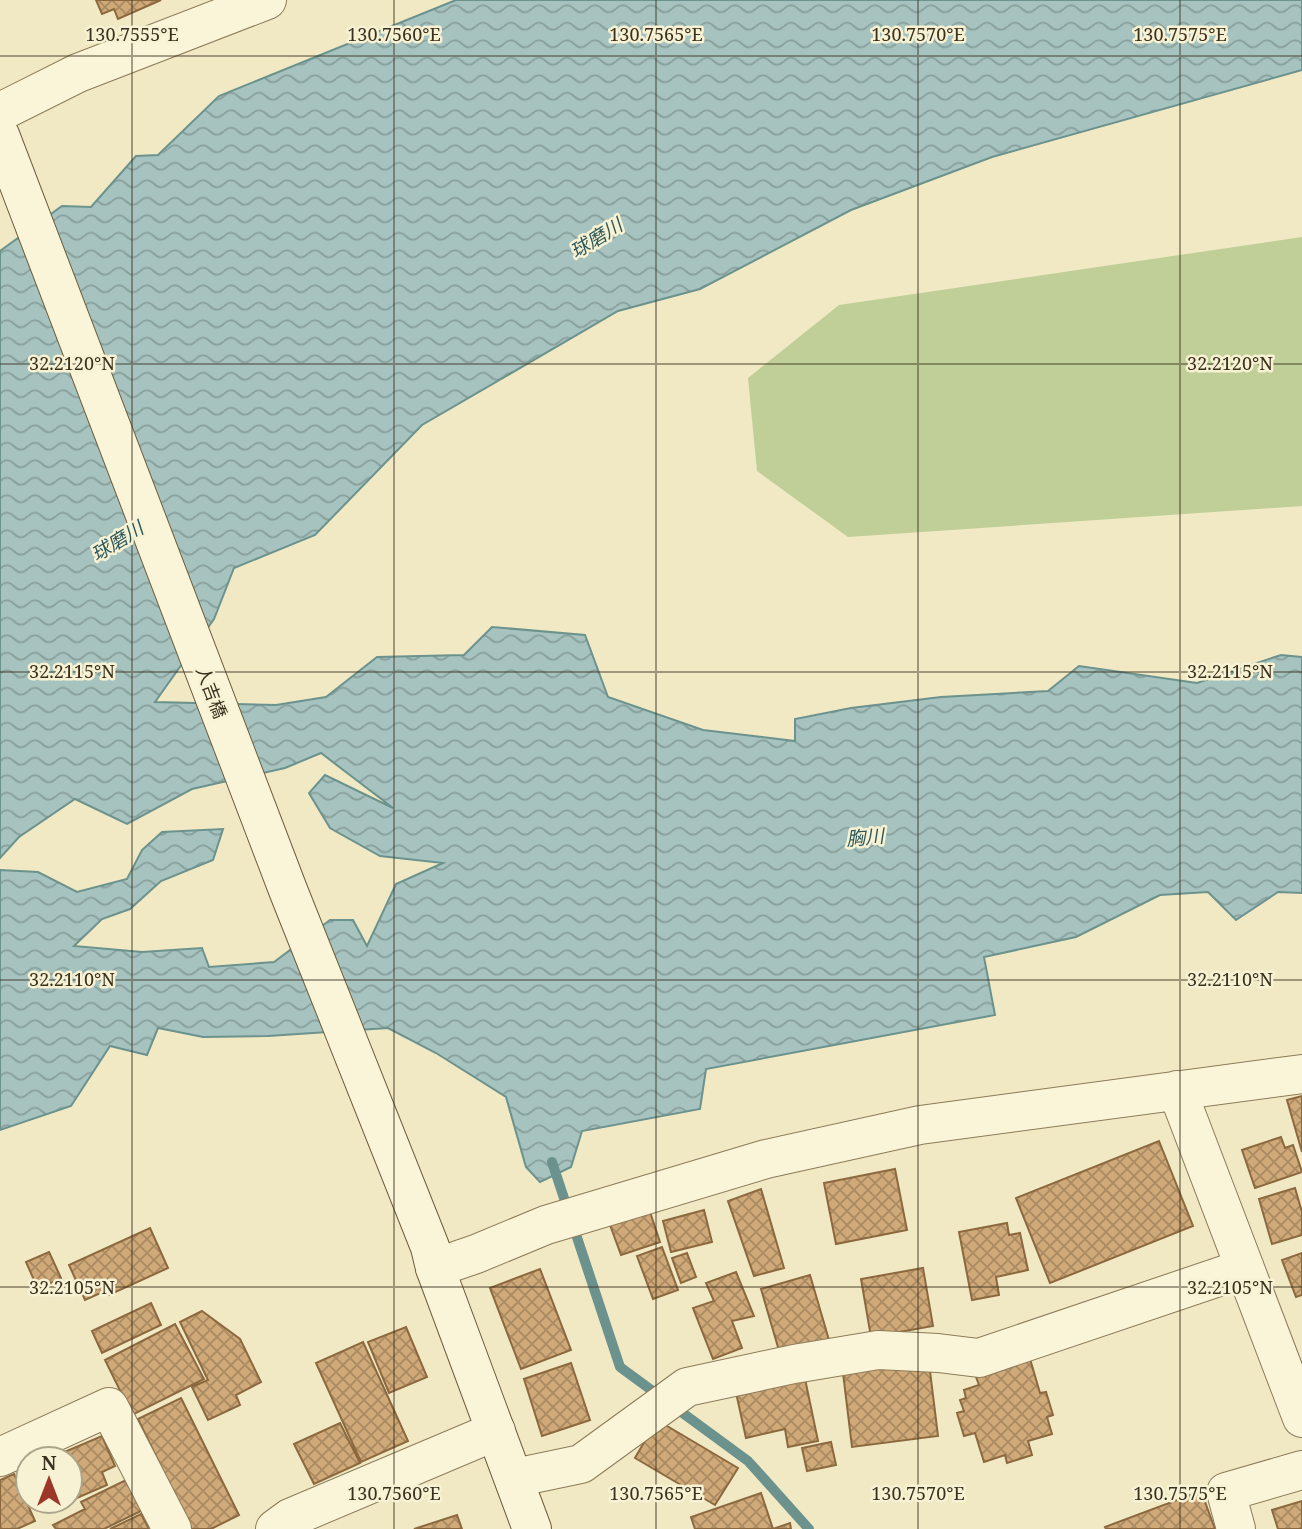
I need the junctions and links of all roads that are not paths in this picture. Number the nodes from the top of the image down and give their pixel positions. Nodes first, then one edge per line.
1 (267, 0) edge
2 (0, 112) edge
3 (0, 135) edge
4 (1302, 1074) edge
5 (1178, 1090) junction
6 (433, 1258) junction
7 (1245, 1268) junction
8 (1302, 1418) edge
9 (496, 1431) junction
10 (0, 1457) edge
11 (1302, 1470) edge
12 (514, 1478) junction
13 (172, 1529) edge
14 (275, 1529) edge
15 (532, 1529) edge
16 (1237, 1529) edge

1 - 2 street
3 - 6 street, 人吉橋
4 - 5 street
5 - 6 street
5 - 7 street
6 - 9 street, 人吉橋
7 - 8 street
7 - 12 street
9 - 12 street, 人吉橋
9 - 14 street
10 - 13 street
11 - 16 street
12 - 15 street, 人吉橋

